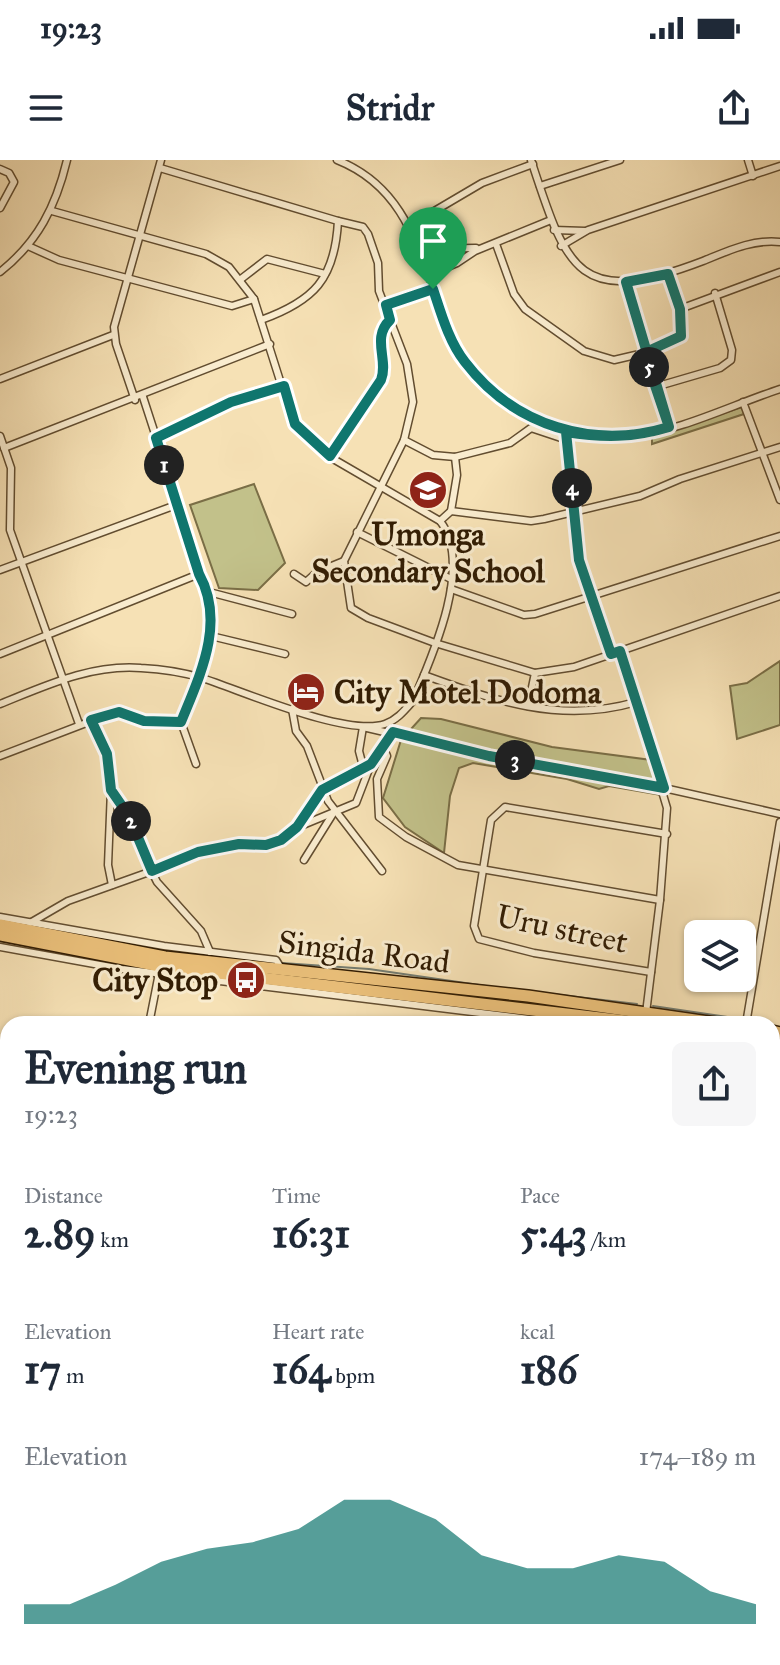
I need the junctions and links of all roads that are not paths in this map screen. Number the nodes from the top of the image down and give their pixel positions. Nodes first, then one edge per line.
1 (67, 160) edge
2 (161, 160) edge
3 (337, 160) edge
4 (620, 160) edge
5 (748, 160) edge
6 (532, 162) edge
7 (353, 163) edge
8 (780, 166) edge
9 (160, 168) junction
10 (0, 169) edge
11 (753, 176) junction
12 (540, 186) junction
13 (0, 208) edge
14 (52, 211) junction
15 (551, 220) junction
16 (338, 221) junction
17 (409, 226) junction
18 (554, 230) junction
19 (588, 230) junction
20 (138, 238) junction
21 (780, 242) edge
22 (496, 244) junction
23 (28, 246) junction
24 (561, 246) junction
25 (418, 249) junction
26 (480, 249) junction
27 (0, 272) edge
28 (780, 272) edge
29 (325, 274) junction
30 (668, 274) junction
31 (428, 275) junction
32 (125, 277) junction
33 (241, 279) junction
34 (626, 282) junction
35 (433, 289) junction
36 (715, 293) junction
37 (254, 299) junction
38 (386, 305) junction
39 (680, 309) junction
40 (261, 320) junction
41 (390, 320) junction
42 (113, 335) junction
43 (270, 344) junction
44 (644, 353) junction
45 (0, 379) edge
46 (284, 386) junction
47 (655, 387) junction
48 (780, 389) edge
49 (139, 398) junction
50 (743, 402) junction
51 (669, 427) junction
52 (0, 436) edge
53 (566, 436) junction
54 (156, 438) junction
55 (404, 440) junction
56 (780, 447) edge
57 (763, 453) junction
58 (4, 454) edge
59 (330, 456) junction
60 (455, 457) junction
61 (380, 484) junction
62 (780, 500) edge
63 (176, 505) junction
64 (8, 506) junction
65 (0, 509) edge
66 (575, 510) junction
67 (451, 511) junction
68 (440, 521) junction
69 (357, 532) junction
70 (780, 536) edge
71 (344, 561) junction
72 (19, 562) junction
73 (0, 570) edge
74 (199, 574) junction
75 (294, 574) dead end
76 (451, 579) junction
77 (451, 589) junction
78 (209, 592) junction
79 (589, 596) junction
80 (780, 596) edge
81 (292, 614) dead end
82 (45, 636) junction
83 (211, 636) junction
84 (435, 643) junction
85 (620, 651) junction
86 (0, 654) edge
87 (285, 654) dead end
88 (611, 654) junction
89 (535, 673) junction
90 (424, 675) junction
91 (199, 677) junction
92 (61, 680) junction
93 (636, 702) junction
94 (0, 704) edge
95 (528, 706) junction
96 (292, 709) junction
97 (91, 720) junction
98 (181, 722) junction
99 (79, 724) junction
100 (363, 727) junction
101 (393, 732) junction
102 (384, 749) junction
103 (0, 756) edge
104 (196, 764) dead end
105 (371, 764) junction
106 (364, 770) junction
107 (664, 788) junction
108 (111, 790) junction
109 (322, 790) junction
110 (334, 812) junction
111 (780, 814) edge
112 (780, 822) edge
113 (297, 827) junction
114 (667, 834) junction
115 (304, 860) dead end
116 (483, 870) junction
117 (152, 871) junction
118 (382, 871) dead end
119 (112, 885) junction
120 (660, 900) junction
121 (0, 917) edge
122 (30, 923) junction
123 (0, 925) edge
124 (0, 935) edge
125 (0, 947) edge
126 (210, 952) junction
127 (281, 968) junction
128 (159, 970) junction
129 (651, 972) junction
130 (150, 1016) edge
131 (521, 1016) edge
132 (633, 1016) edge
133 (648, 1016) edge
134 (747, 1016) edge

1 - 14 street
2 - 9 street
3 - 7 street
4 - 12 street
5 - 11 street
6 - 12 street
6 - 17 street
7 - 17 street
8 - 11 street
9 - 16 street
9 - 20 street
10 - 13 street
11 - 19 street
12 - 15 street
14 - 20 street
14 - 23 street
15 - 18 street
15 - 22 street
16 - 29 street
16 - 38 street
17 - 25 street
18 - 19 street
18 - 24 street
19 - 24 street
20 - 32 street
20 - 33 street
21 - 30 street
22 - 26 street
22 - 44 street
23 - 27 street
23 - 32 street
24 - 34 street
25 - 26 street
25 - 31 street
26 - 31 street
28 - 36 street
29 - 33 street
29 - 40 street
30 - 34 street
30 - 39 street
31 - 35 street
32 - 37 street
32 - 42 street
33 - 37 street
34 - 44 street
35 - 38 street
35 - 53 street
36 - 39 street
36 - 47 street
37 - 40 street
38 - 41 street
39 - 44 street
40 - 43 street
41 - 55 street
41 - 59 street
42 - 45 street
42 - 49 street
43 - 46 street
43 - 49 street
44 - 47 street
46 - 54 street
46 - 59 street
47 - 51 street
48 - 50 street
49 - 54 street
49 - 58 street
50 - 51 street
50 - 57 street
51 - 53 street
52 - 58 street
53 - 60 street
53 - 66 street
54 - 63 street
55 - 60 street
55 - 61 street
56 - 57 street
57 - 62 street
57 - 66 street
58 - 64 street
59 - 61 street
60 - 67 street
61 - 68 street
61 - 69 street
63 - 72 street
63 - 74 street
64 - 65 street
64 - 72 street
66 - 67 street
66 - 79 street
67 - 68 street
68 - 76 street
69 - 71 street
69 - 76 street
70 - 79 street
71 - 75 street
71 - 84 street
72 - 73 street
72 - 82 street
74 - 78 street
74 - 82 street
76 - 77 street
77 - 79 street
77 - 84 street
78 - 81 street
78 - 83 street
79 - 88 street
80 - 85 street
82 - 86 street
82 - 92 street
83 - 87 street
83 - 91 street
84 - 89 street
84 - 90 street
85 - 88 street
85 - 93 street
88 - 89 street
89 - 95 street
90 - 95 street
90 - 100 street
91 - 92 street
91 - 96 street
91 - 98 street
92 - 94 street
92 - 99 street
93 - 95 street
93 - 107 street
96 - 100 street
96 - 109 street
97 - 98 street
97 - 99 street
97 - 108 street
98 - 104 street
99 - 103 street
100 - 101 street
100 - 106 street
101 - 102 street
101 - 107 street
102 - 105 street
102 - 116 street
105 - 106 street
105 - 110 street
106 - 109 street
107 - 111 street
107 - 114 street
108 - 117 street
108 - 119 street
109 - 110 street
109 - 113 street
110 - 113 street
110 - 115 street
110 - 118 street
112 - 134 street
113 - 117 street
114 - 116 street, Uru street
114 - 120 street
116 - 120 street
116 - 129 street, Uru street
117 - 119 street
117 - 126 street
119 - 122 street
120 - 129 street
121 - 122 street
122 - 126 street
123 - 127 highway, Singida Road
124 - 128 highway, Singida Road
125 - 128 street
126 - 127 street
127 - 132 highway, Singida Road
128 - 130 street
128 - 131 highway, Singida Road
129 - 133 street

